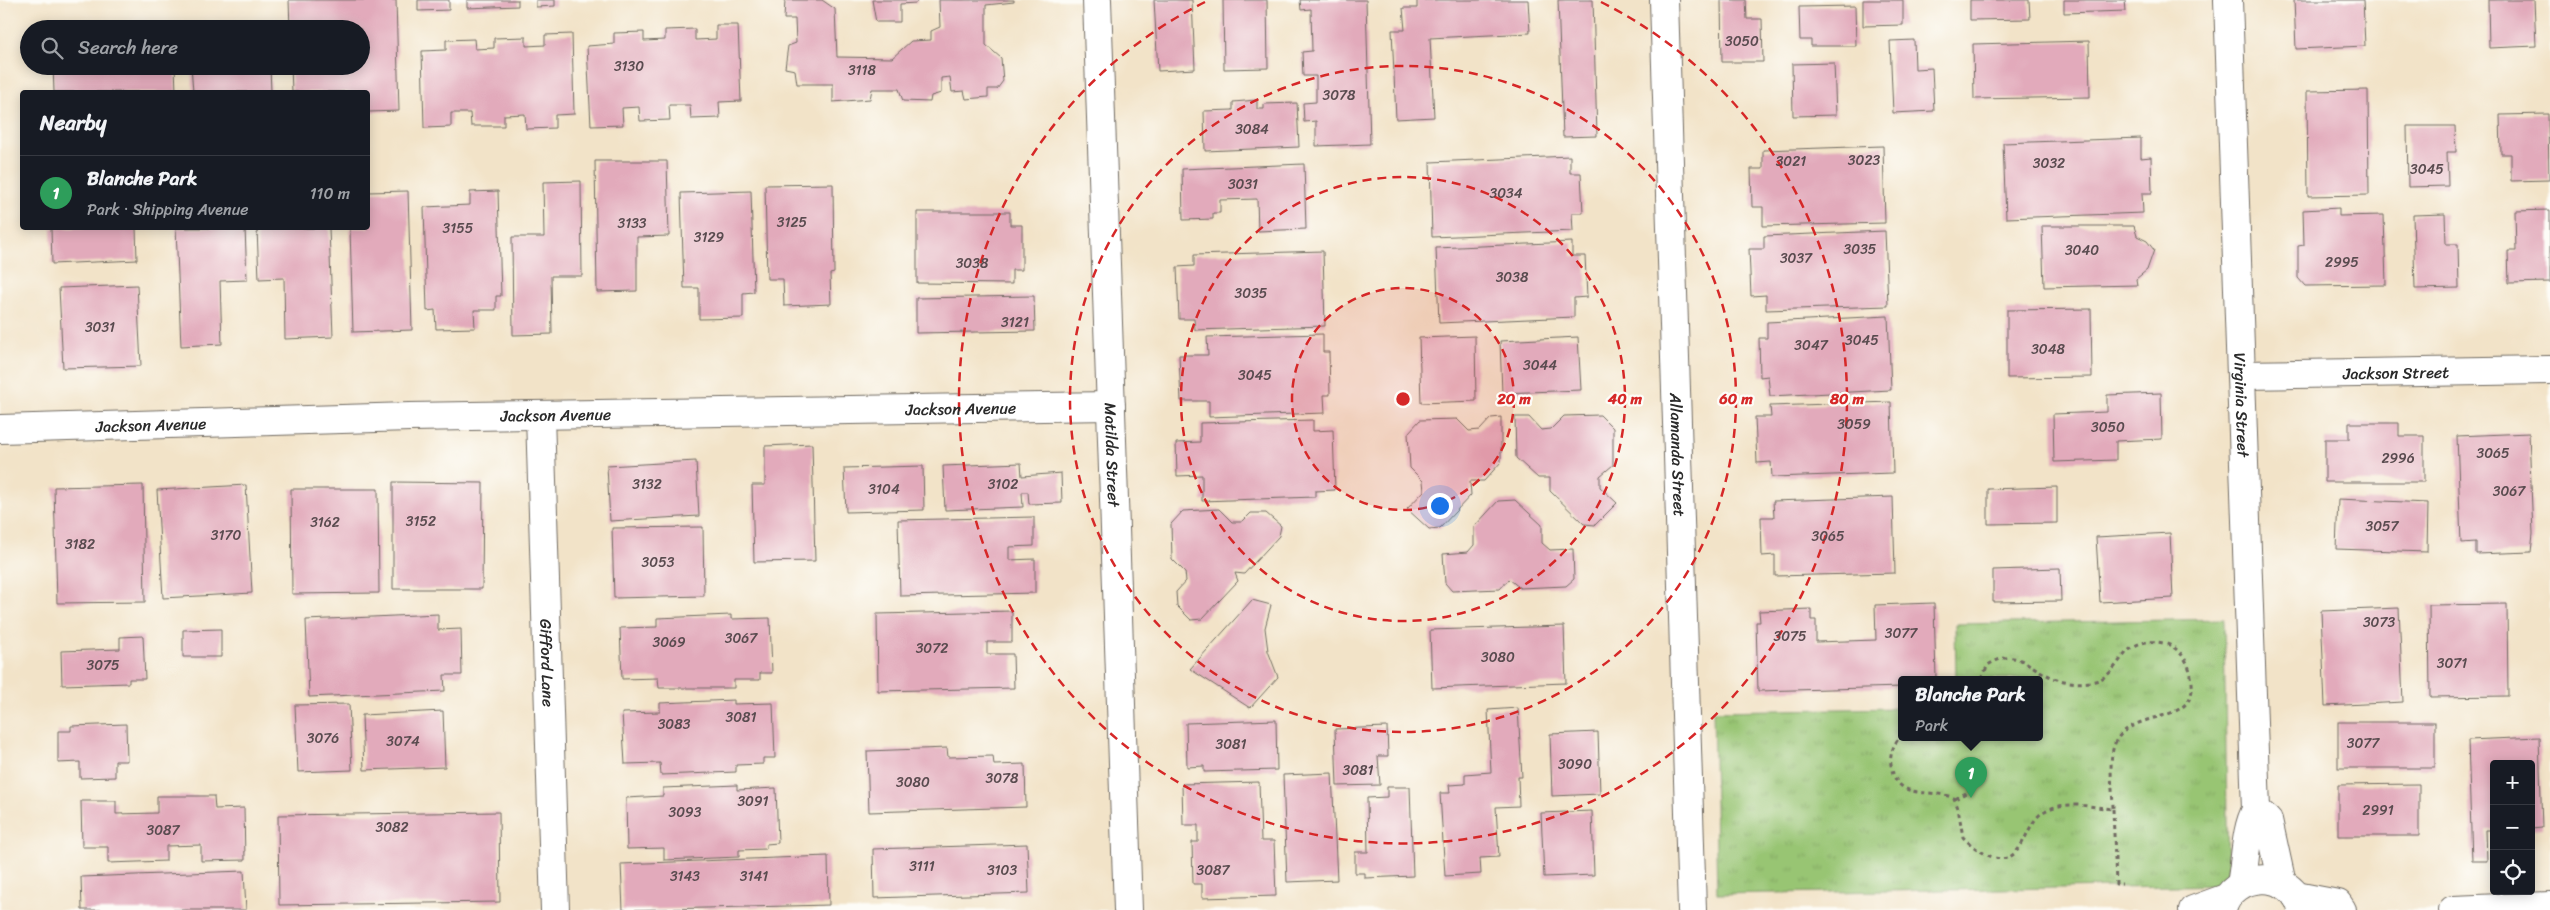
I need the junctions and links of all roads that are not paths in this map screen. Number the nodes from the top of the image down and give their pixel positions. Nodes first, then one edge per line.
1 (1097, 0) edge
2 (1664, 0) edge
3 (2228, 0) edge
4 (2550, 370) edge
5 (2241, 375) junction
6 (1111, 406) junction
7 (540, 415) junction
8 (0, 429) edge
9 (2256, 810) junction
10 (2230, 897) edge
11 (2293, 897) edge
12 (2550, 906) edge
13 (555, 910) edge
14 (1128, 910) edge
15 (1692, 910) edge
16 (2193, 910) edge
17 (2342, 910) edge
18 (2453, 910) edge

1 - 6 street, Matilda Street
2 - 15 street, Allamanda Street
3 - 5 street, Virginia Street
4 - 5 street, Jackson Street
5 - 9 street, Virginia Street
6 - 7 street, Jackson Avenue
6 - 14 street, Matilda Street
7 - 8 street, Jackson Avenue
7 - 13 street, Gifford Lane
9 - 10 street, Virginia Street
9 - 11 street
10 - 11 street
10 - 16 street
11 - 17 street
12 - 18 street

